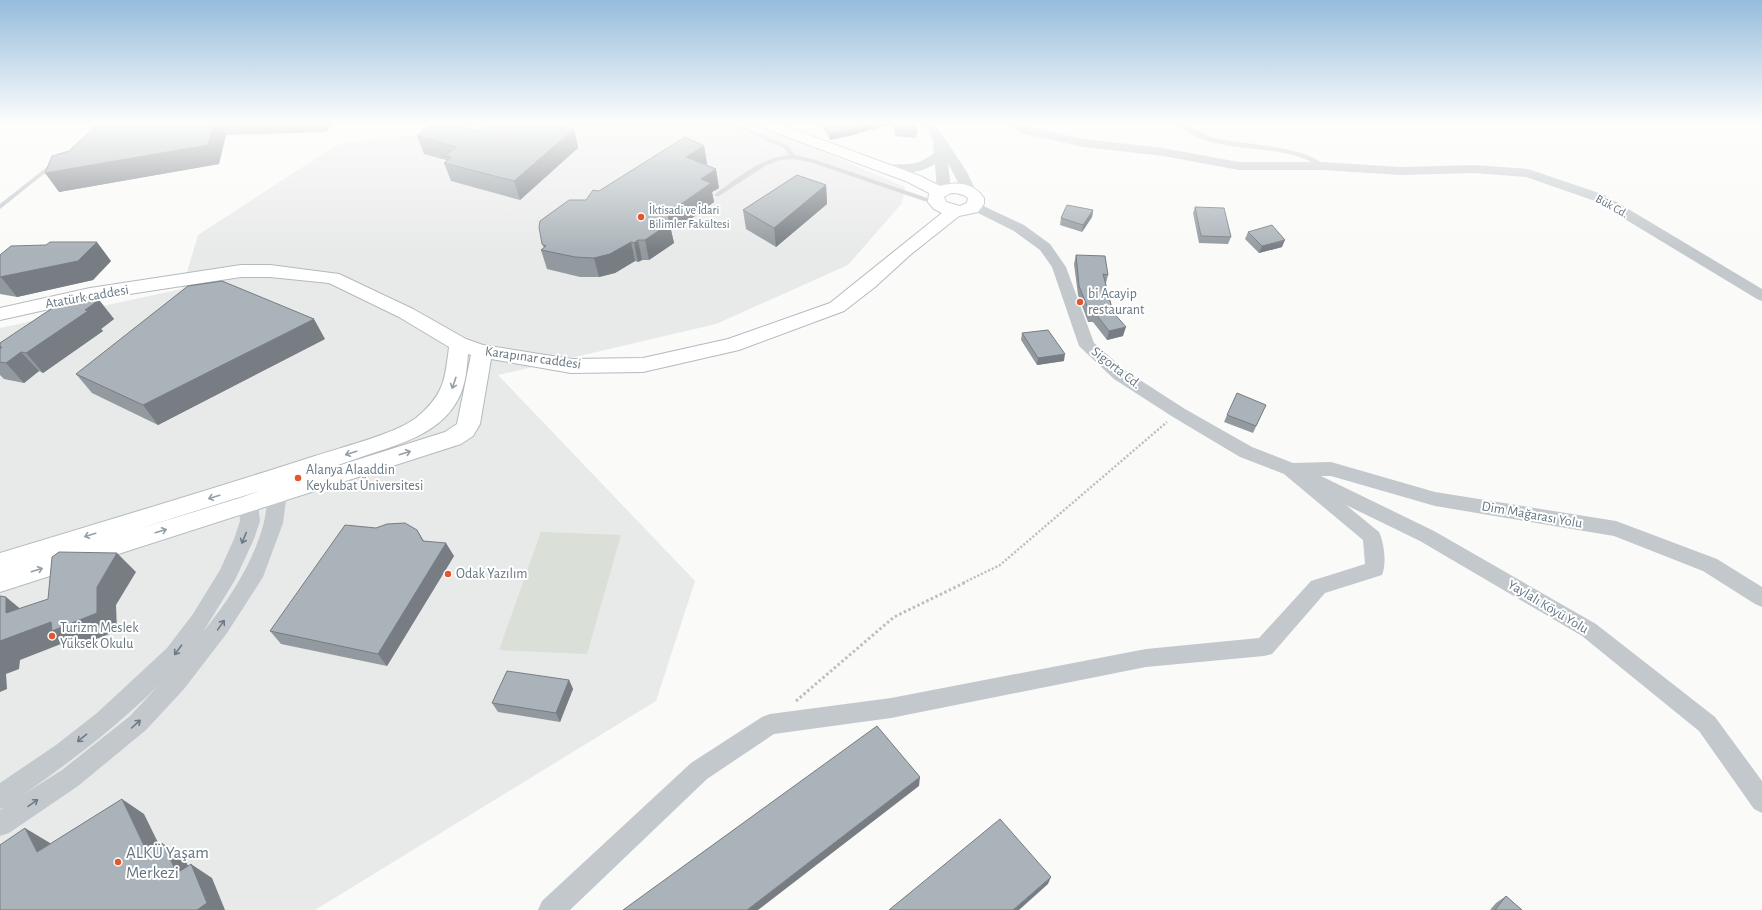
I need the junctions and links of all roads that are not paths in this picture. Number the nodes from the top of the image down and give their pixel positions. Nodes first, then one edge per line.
1 (50, 166) edge
2 (761, 166) edge
3 (830, 166) edge
4 (881, 166) edge
5 (920, 166) edge
6 (940, 166) edge
7 (956, 166) edge
8 (1329, 166) edge
9 (888, 169) junction
10 (717, 195) dead end
11 (972, 199) junction
12 (941, 200) junction
13 (0, 206) edge
14 (174, 282) joint
15 (1762, 296) edge
16 (0, 314) edge
17 (459, 344) junction
18 (482, 351) junction
19 (1290, 469) junction
20 (277, 485) junction
21 (248, 495) junction
22 (0, 563) edge
23 (0, 582) edge
24 (1762, 598) edge
25 (0, 797) edge
26 (1762, 801) edge
27 (0, 824) edge
28 (551, 910) edge

1 - 13 lane
2 - 10 lane
3 - 12 lane
4 - 9 street
5 - 9 street
6 - 12 street
7 - 11 street
8 - 15 street, Bük Cd.
9 - 12 street
11 - 12 street
11 - 12 street
11 - 19 street, Sigorta Cd.
12 - 18 street, Karapınar caddesi
14 - 16 street, Atatürk caddesi
14 - 17 street, Karapınar caddesi
17 - 18 street, Karapınar caddesi
17 -> 20 street
20 -> 18 street
19 - 24 street, Dim Mağarası Yolu
19 - 26 street, Yaylalı Köyü Yolu
19 - 28 street
20 - 21 street
27 -> 20 street
21 -> 22 street
23 -> 21 street
21 -> 25 street

